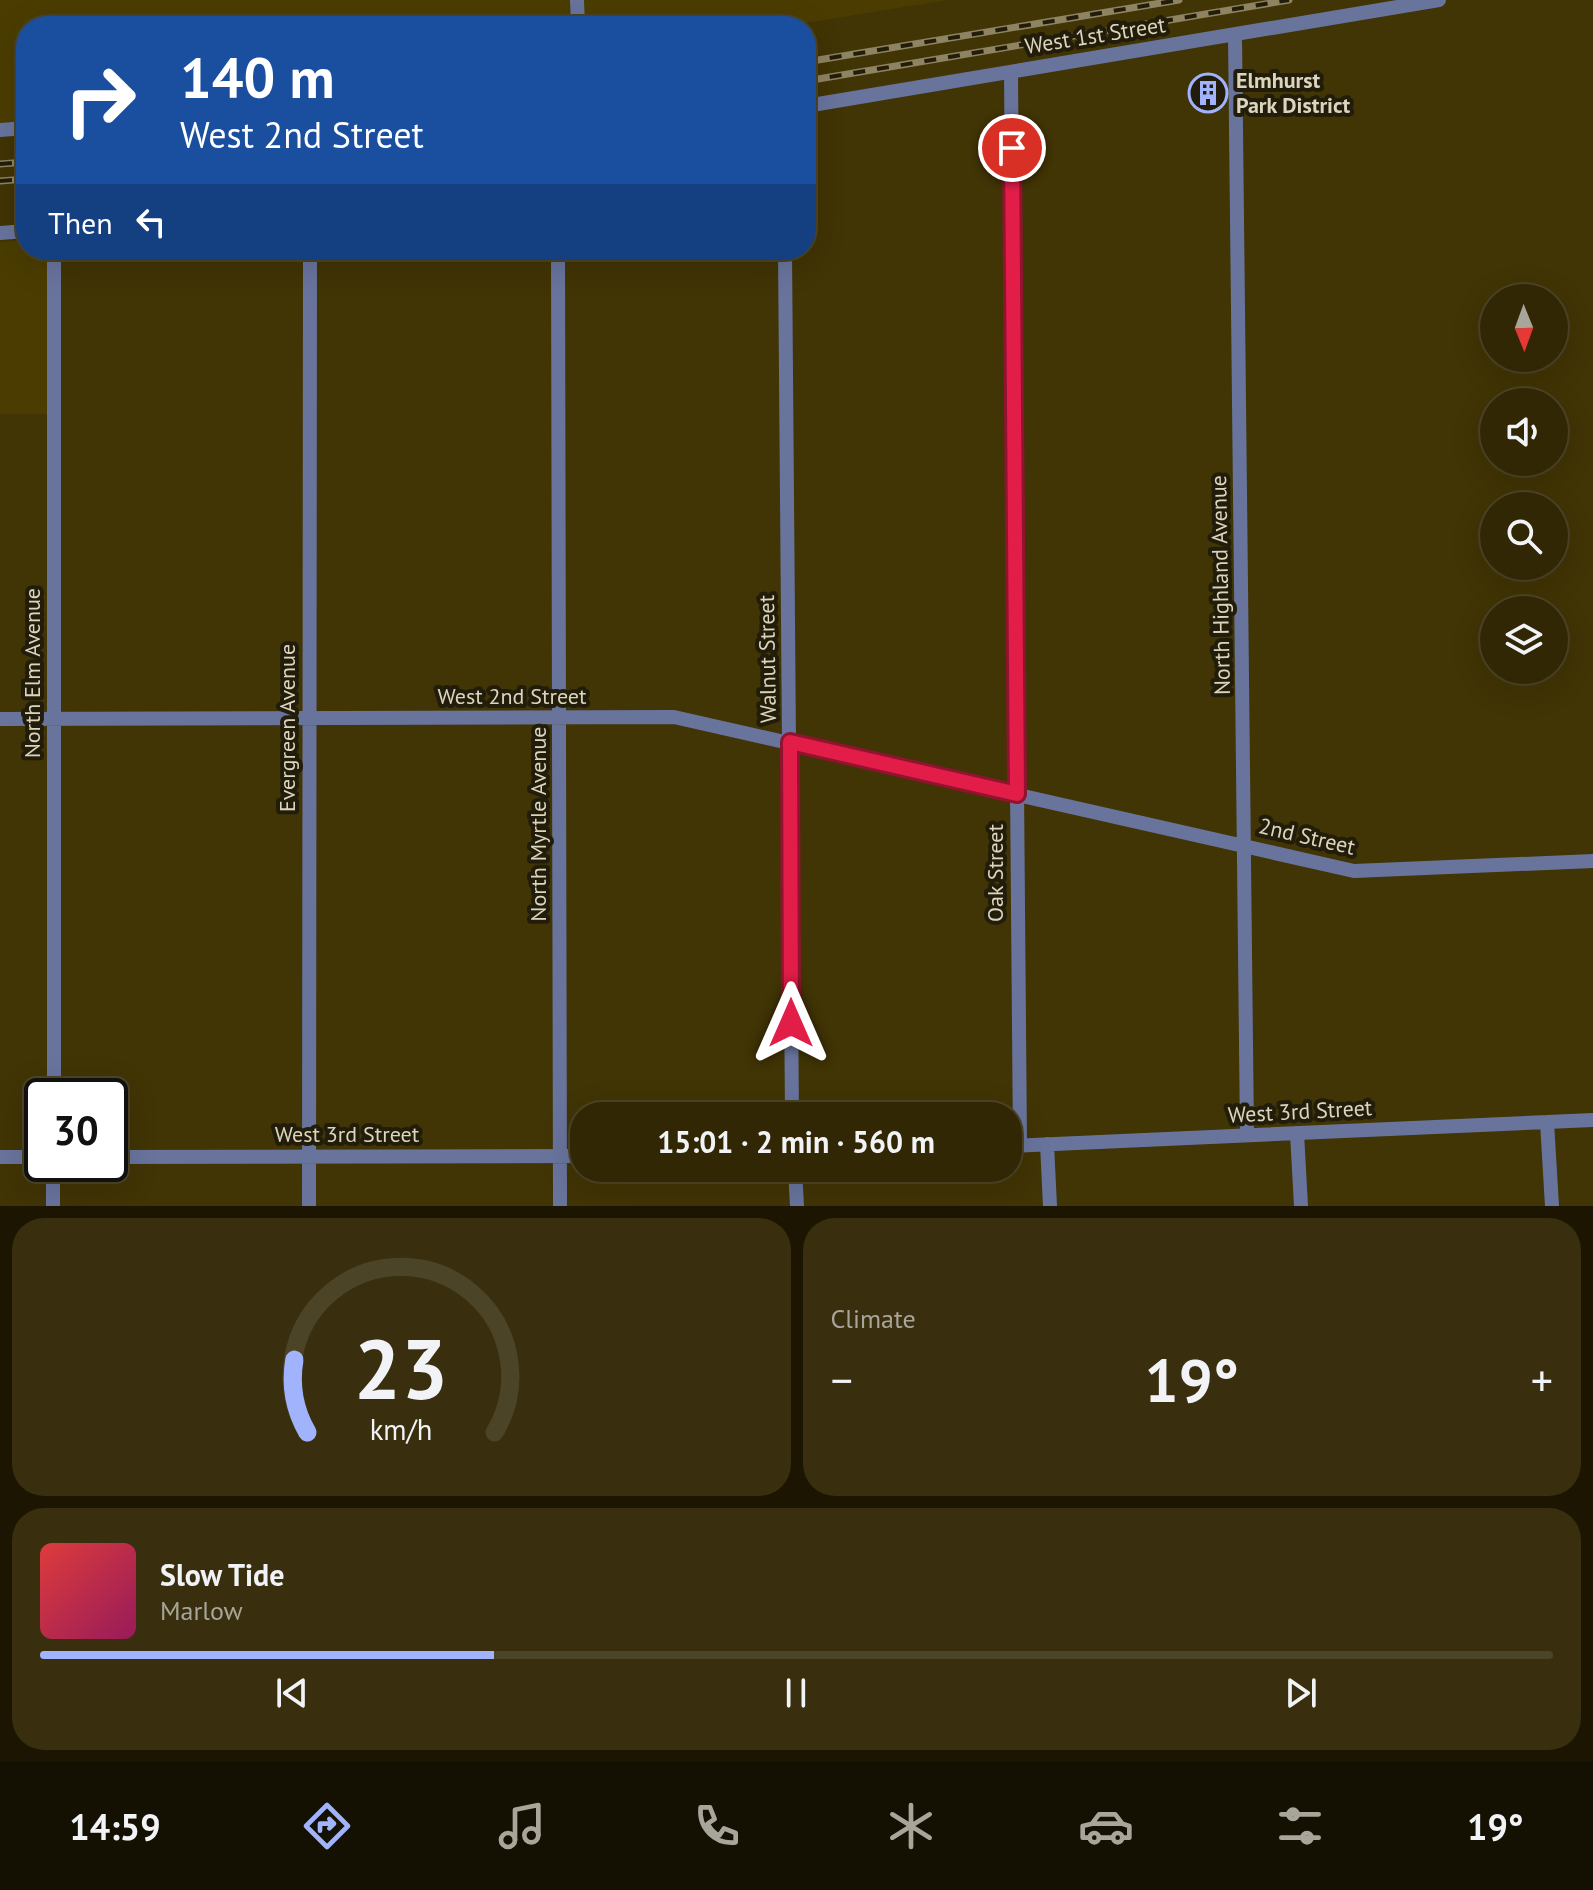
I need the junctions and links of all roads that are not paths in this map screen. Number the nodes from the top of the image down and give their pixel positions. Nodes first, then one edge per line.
1 (1439, 0) edge
2 (1235, 35) junction
3 (1011, 72) junction
4 (816, 104) edge
5 (54, 260) edge
6 (310, 260) edge
7 (558, 260) edge
8 (785, 260) edge
9 (309, 718) junction
10 (559, 718) junction
11 (0, 719) edge
12 (54, 719) junction
13 (790, 742) junction
14 (1017, 794) junction
15 (1244, 845) junction
16 (1593, 861) edge
17 (54, 1078) edge
18 (792, 1102) edge
19 (1014, 1102) edge
20 (1593, 1120) edge
21 (1547, 1122) junction
22 (1297, 1133) junction
23 (1247, 1135) junction
24 (1047, 1144) junction
25 (1022, 1146) edge
26 (560, 1155) junction
27 (570, 1155) edge
28 (309, 1156) junction
29 (0, 1157) edge
30 (24, 1157) edge
31 (128, 1157) edge
32 (53, 1182) edge
33 (796, 1182) edge
34 (53, 1206) edge
35 (309, 1206) edge
36 (560, 1206) edge
37 (797, 1206) edge
38 (1050, 1206) edge
39 (1301, 1206) edge
40 (1552, 1206) edge

1 - 2 street, West 1st Street
2 - 3 street, West 1st Street
2 - 15 street, North Highland Avenue
3 - 4 street, West 1st Street
3 - 14 street, Oak Street
5 - 12 street, North Elm Avenue
6 - 9 street, Evergreen Avenue
7 - 10 street, North Myrtle Avenue
8 - 13 street, Walnut Street
9 - 10 street, West 2nd Street
9 - 12 street, West 2nd Street
9 - 28 street, Evergreen Avenue
10 - 13 street, West 2nd Street
10 - 26 street, North Myrtle Avenue
11 - 12 street, West 2nd Street
12 - 17 street, North Elm Avenue
13 - 14 street, West 2nd Street
13 - 18 street, Walnut Street
14 - 15 street, 2nd Street
14 - 19 street, Oak Street
15 - 16 street, 2nd Street
15 - 23 street, North Highland Avenue
20 - 21 street, West 3rd Street
21 - 22 street, West 3rd Street
21 - 40 street
22 - 23 street, West 3rd Street
22 - 39 street
23 - 24 street, West 3rd Street
24 - 25 street, West 3rd Street
24 - 38 street
26 - 27 street, West 3rd Street
26 - 28 street, West 3rd Street
26 - 36 street, North Myrtle Avenue
28 - 31 street, West 3rd Street
28 - 35 street, Evergreen Avenue
29 - 30 street
32 - 34 street
33 - 37 street

